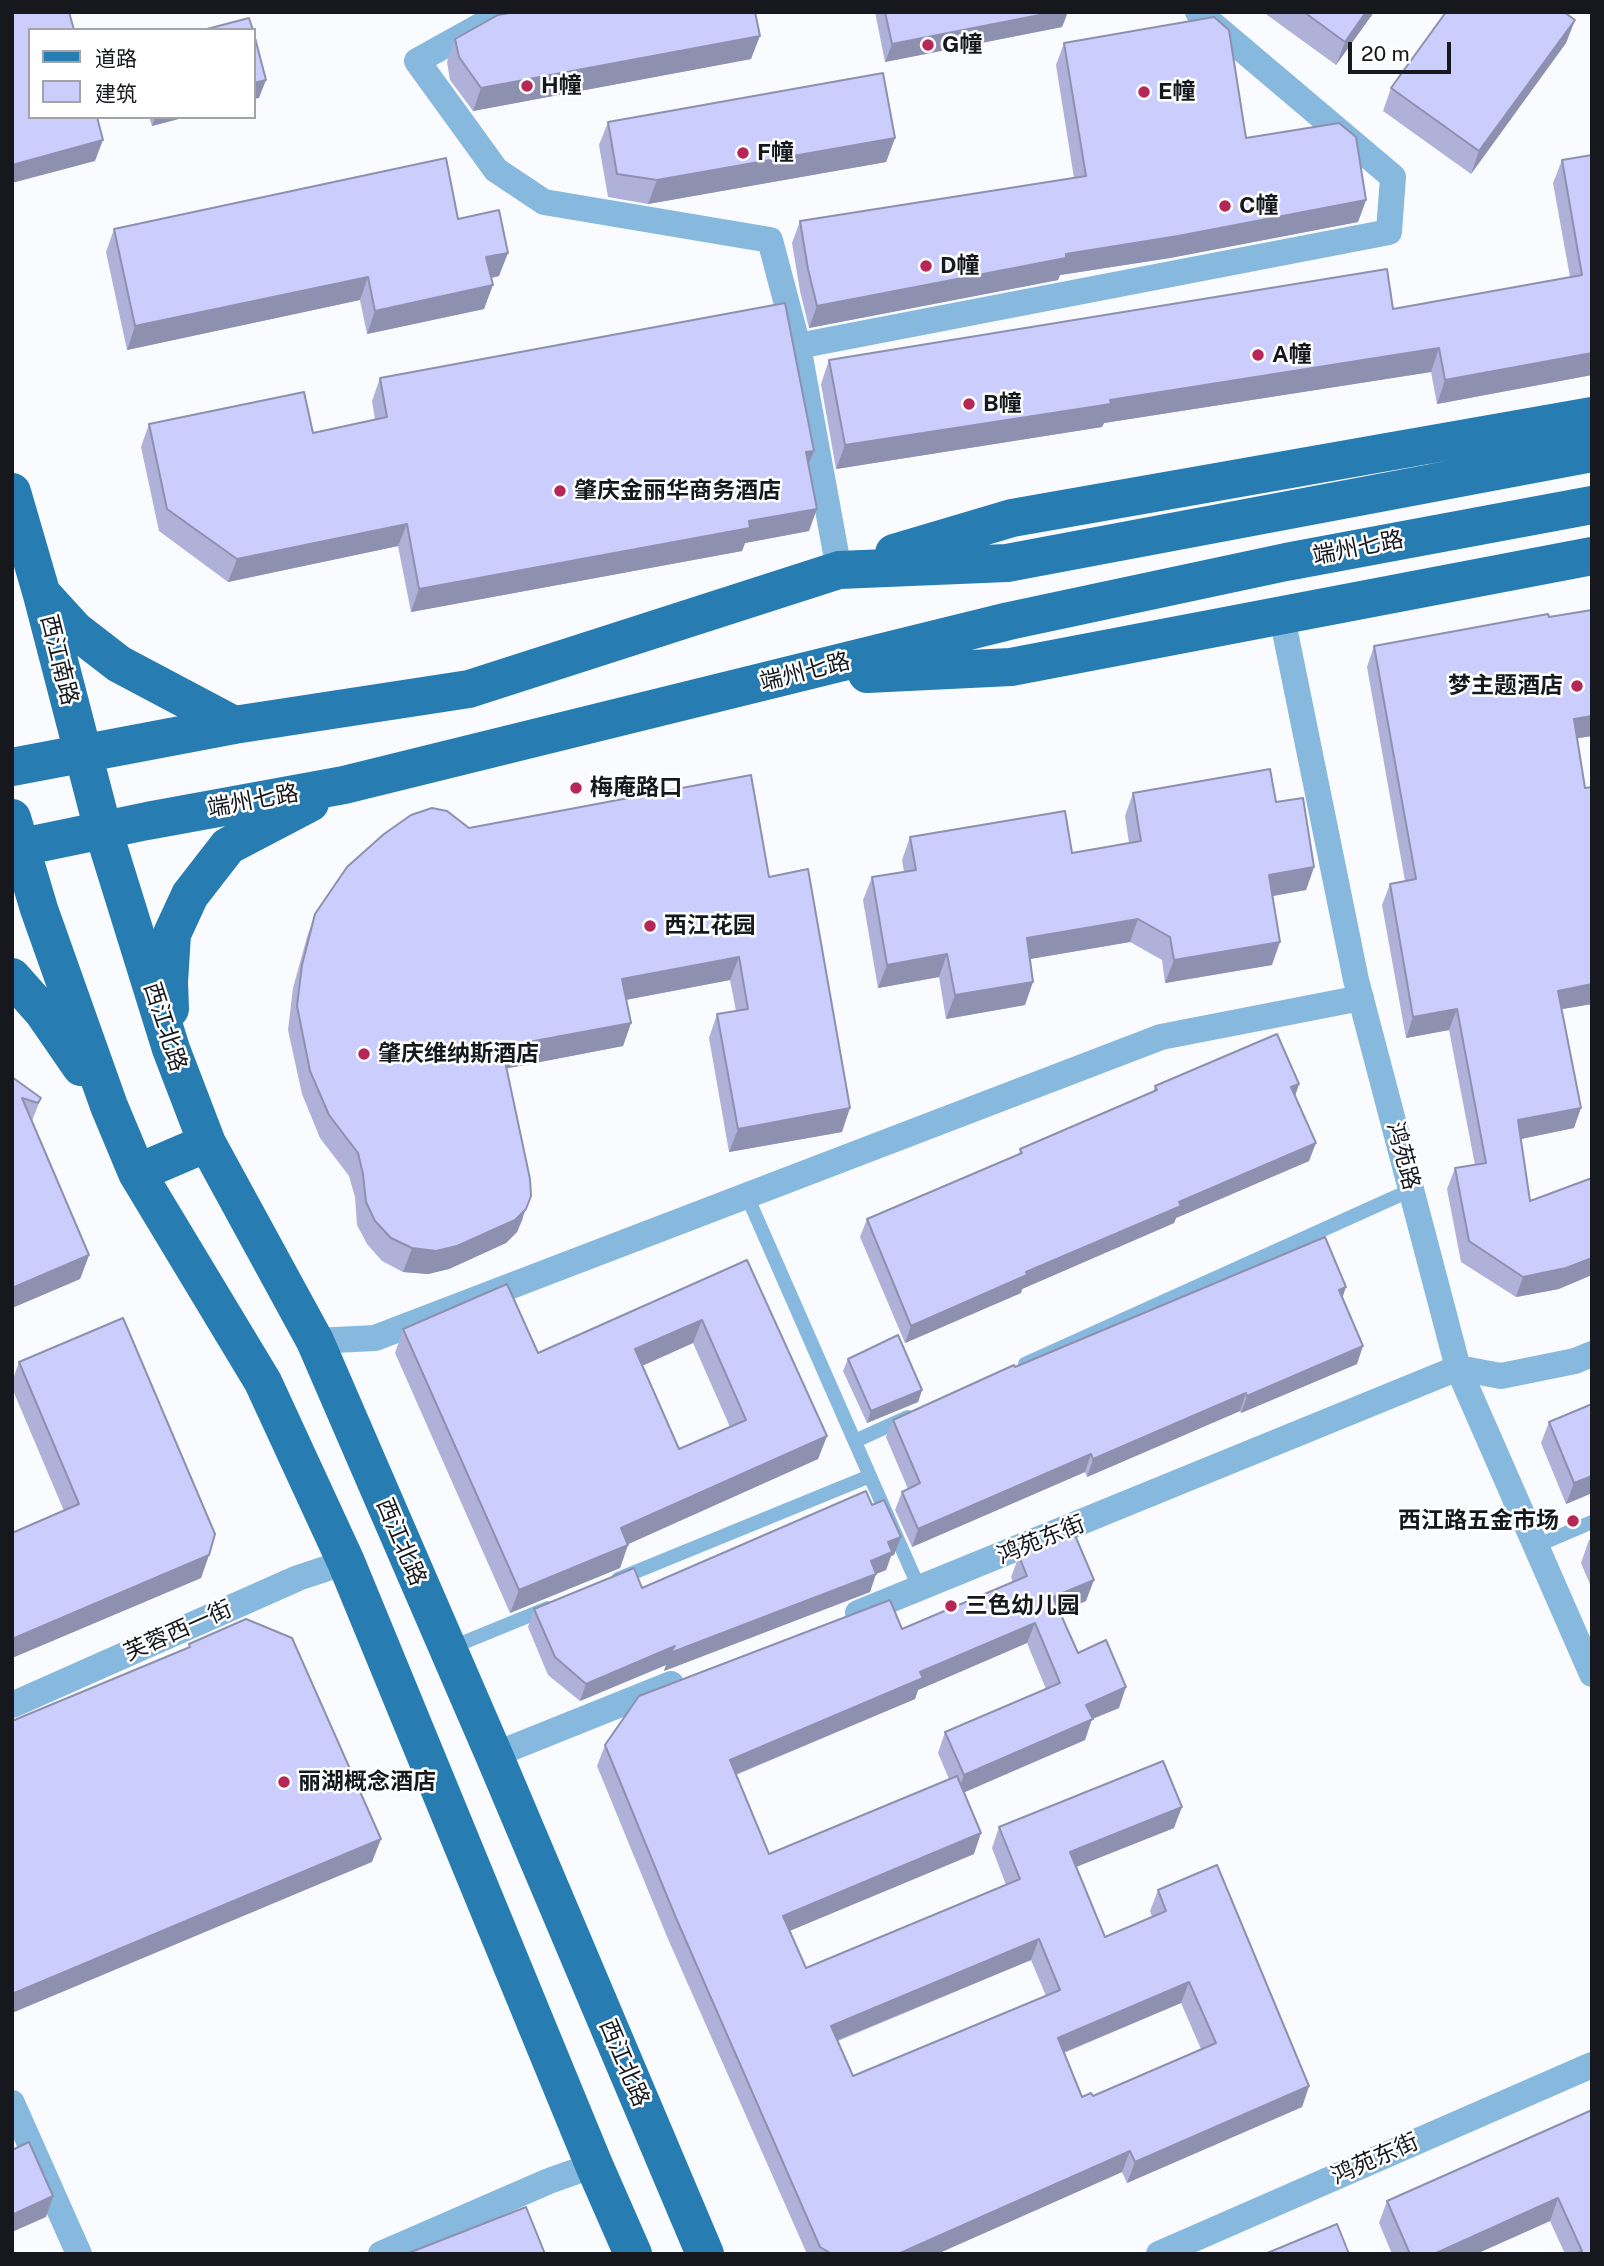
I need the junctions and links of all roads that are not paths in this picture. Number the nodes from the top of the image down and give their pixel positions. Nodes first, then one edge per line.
1 (505, 12) edge
2 (1198, 12) edge
3 (798, 346) junction
4 (1592, 416) edge
5 (1592, 453) edge
6 (12, 492) edge
7 (1592, 505) edge
8 (1592, 556) edge
9 (839, 570) junction
10 (43, 595) junction
11 (1282, 617) junction
12 (780, 678) junction
13 (234, 725) junction
14 (83, 755) junction
15 (12, 767) edge
16 (344, 785) junction
17 (103, 830) junction
18 (15, 838) edge
19 (12, 977) edge
20 (1361, 998) junction
21 (171, 1049) junction
22 (109, 1107) junction
23 (207, 1143) junction
24 (137, 1173) junction
25 (1412, 1190) junction
26 (747, 1196) junction
27 (315, 1341) junction
28 (1592, 1353) edge
29 (1458, 1368) junction
30 (1006, 1372) edge
31 (918, 1412) edge
32 (855, 1441) junction
33 (870, 1476) junction
34 (1592, 1522) edge
35 (1536, 1546) junction
36 (346, 1562) junction
37 (601, 1586) edge
38 (920, 1590) junction
39 (563, 1601) edge
40 (829, 1624) edge
41 (1586, 1644) edge
42 (448, 1648) junction
43 (700, 1674) edge
44 (1592, 1674) edge
45 (12, 1705) edge
46 (494, 1755) junction
47 (1592, 2065) edge
48 (12, 2103) edge
49 (594, 2165) junction
50 (79, 2254) edge
51 (381, 2254) edge
52 (633, 2254) edge
53 (705, 2254) edge
54 (1159, 2254) edge

1 - 3 street
2 - 3 street
3 - 9 street
4 - 9 main road
5 - 9 main road
6 - 10 main road, 西江南路
7 - 12 main road, 端州七路
8 - 11 main road
9 - 13 main road
10 - 13 main road
10 - 14 main road, 西江南路
11 - 12 main road
11 - 20 street, 鸿苑路
12 - 16 main road, 端州七路
13 - 14 main road
14 - 15 main road
14 - 17 main road, 西江南路
16 - 17 main road, 端州七路
16 - 21 main road
17 - 18 main road, 端州七路
17 - 21 main road, 西江北路
18 - 22 main road
19 - 22 main road
20 - 25 street, 鸿苑路
20 - 26 street
21 - 23 main road, 西江北路
22 - 24 main road
23 - 24 main road
23 - 27 main road, 西江北路
24 - 36 main road
25 - 29 street, 鸿苑路
25 - 30 lane
26 - 27 street
26 - 32 lane
27 - 42 main road, 西江北路
28 - 29 street
29 - 35 street, 鸿苑路
29 - 38 street, 鸿苑东街
31 - 32 lane
32 - 33 lane
33 - 37 lane
33 - 38 lane
34 - 35 lane
35 - 41 street, 鸿苑路
36 - 45 street, 芙蓉西一街
36 - 49 main road
38 - 40 street, 鸿苑东街
39 - 42 lane
41 - 44 street, 鸿苑路
42 - 46 main road, 西江北路
43 - 46 street
46 - 53 main road, 西江北路
47 - 54 street, 鸿苑东街
48 - 50 street
49 - 51 street
49 - 52 main road

